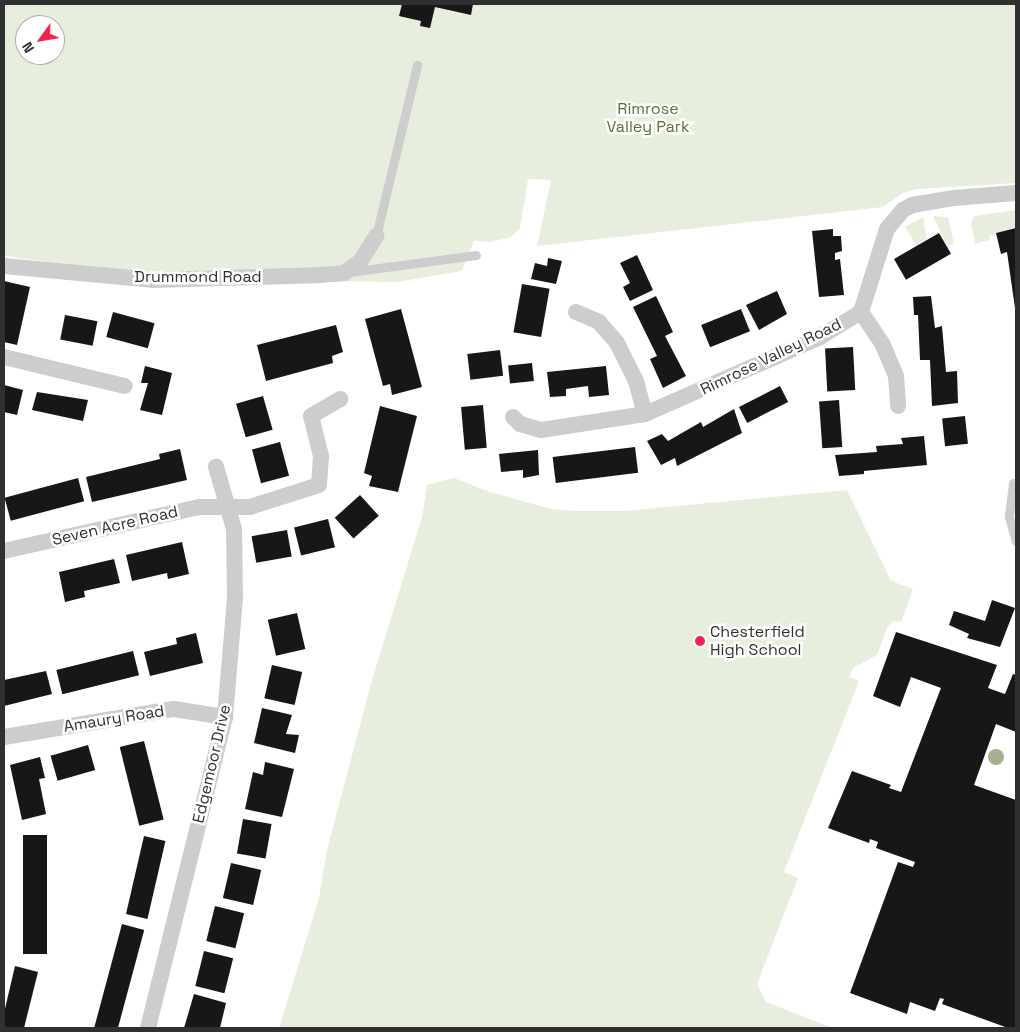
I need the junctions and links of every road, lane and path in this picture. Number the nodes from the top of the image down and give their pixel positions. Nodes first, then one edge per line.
1 (417, 65) dead end
2 (1016, 193) edge
3 (376, 236) joint
4 (476, 255) dead end
5 (4, 266) edge
6 (344, 273) junction
7 (576, 312) dead end
8 (861, 312) junction
9 (4, 357) edge
10 (125, 386) dead end
11 (341, 399) dead end
12 (898, 406) dead end
13 (645, 414) junction
14 (514, 417) dead end
15 (216, 467) dead end
16 (1013, 484) dead end
17 (227, 508) junction
18 (1016, 541) edge
19 (4, 551) edge
20 (225, 717) junction
21 (4, 737) edge
22 (148, 1028) edge

1 - 3 lane
2 - 8 street, Rimrose Valley Road
3 - 6 street
4 - 6 lane
5 - 6 street, Drummond Road
7 - 13 street
8 - 12 street
8 - 13 street, Rimrose Valley Road
9 - 10 street
11 - 17 street, Seven Acre Road
13 - 14 street, Rimrose Valley Road
15 - 17 street, Edgemoor Drive
16 - 18 lane
17 - 19 street, Seven Acre Road
17 - 20 street, Edgemoor Drive
20 - 21 street, Amaury Road
20 - 22 street, Edgemoor Drive

